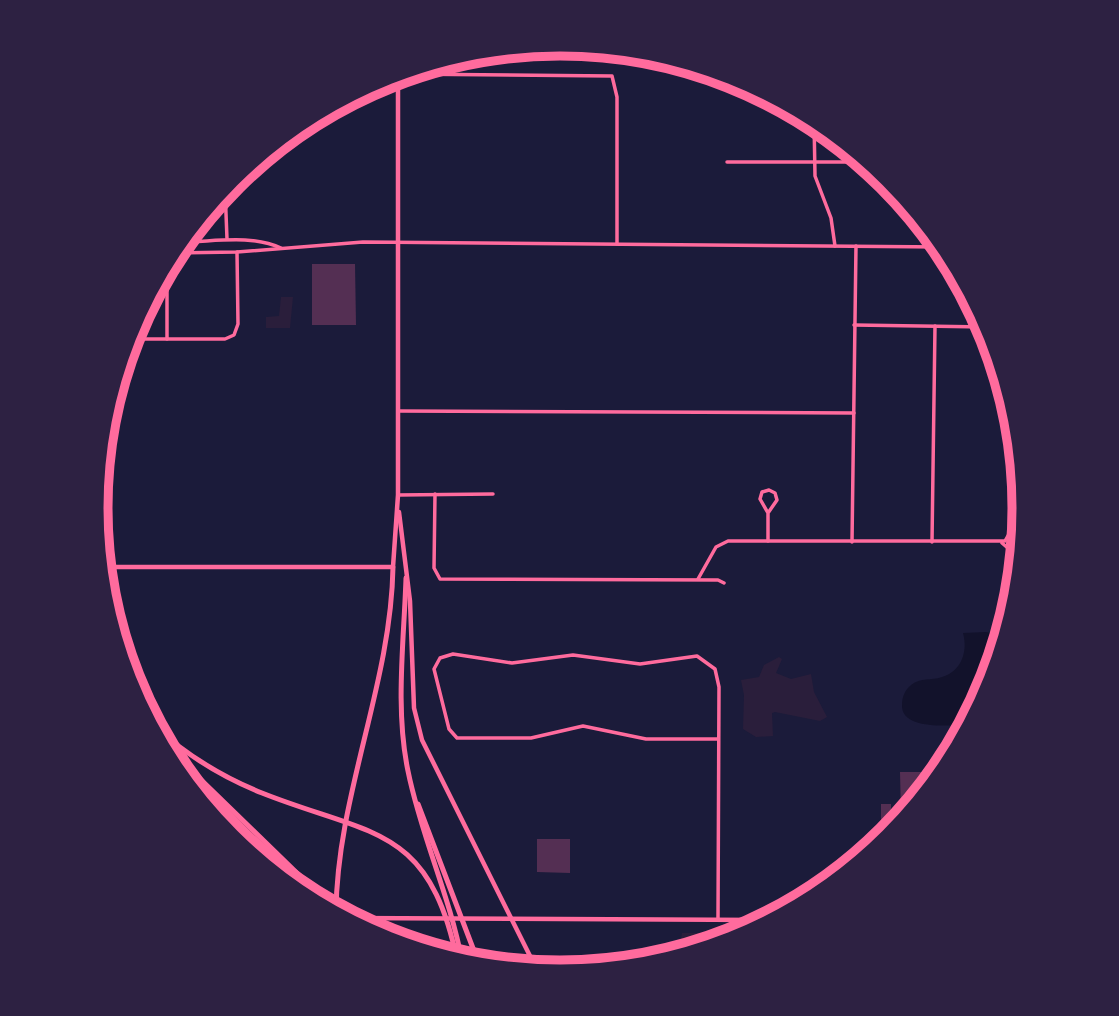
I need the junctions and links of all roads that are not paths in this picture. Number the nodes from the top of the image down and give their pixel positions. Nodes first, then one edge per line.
1 (427, 76) edge
2 (398, 86) edge
3 (814, 134) edge
4 (727, 162) dead end
5 (814, 162) junction
6 (851, 162) edge
7 (226, 204) edge
8 (227, 239) junction
9 (195, 241) edge
10 (399, 243) junction
11 (617, 244) junction
12 (835, 246) junction
13 (856, 246) junction
14 (928, 247) edge
15 (283, 248) junction
16 (237, 252) junction
17 (187, 253) edge
18 (167, 284) edge
19 (854, 325) junction
20 (935, 326) junction
21 (973, 327) edge
22 (140, 339) edge
23 (167, 339) junction
24 (398, 411) junction
25 (853, 413) junction
26 (435, 494) junction
27 (493, 494) dead end
28 (398, 498) junction
29 (768, 513) junction
30 (1011, 535) edge
31 (768, 541) junction
32 (852, 541) junction
33 (932, 542) junction
34 (1002, 542) junction
35 (1010, 549) edge
36 (111, 567) edge
37 (393, 567) junction
38 (405, 578) junction
39 (698, 579) junction
40 (724, 583) dead end
41 (170, 737) edge
42 (718, 739) junction
43 (194, 773) edge
44 (415, 798) junction
45 (306, 882) edge
46 (337, 901) edge
47 (370, 918) edge
48 (510, 918) junction
49 (718, 920) junction
50 (744, 920) edge
51 (454, 934) junction
52 (456, 948) edge
53 (458, 948) edge
54 (474, 952) edge
55 (531, 959) edge

1 - 11 street
2 - 10 main road
3 - 5 street
4 - 5 street
5 - 6 street
5 - 12 street
7 - 8 street
8 - 9 street
8 - 15 street
10 - 11 street
10 - 15 street
10 - 24 main road
11 - 12 street
12 - 13 street
13 - 14 street
13 - 19 street
15 - 16 street
16 - 17 street
16 - 23 street
18 - 23 street
19 - 20 street
19 - 25 street
20 - 21 street
20 - 33 street
22 - 23 street
24 - 25 street
24 - 28 main road
25 - 32 street
26 - 27 street
26 - 28 street
26 - 39 street
28 - 37 main road
28 - 38 main road
29 - 29 street
29 - 31 street
30 - 34 street
31 - 32 street
31 - 39 street
32 - 33 street
33 - 34 street
34 - 35 street
36 - 37 main road
37 - 46 highway
38 - 44 highway
38 - 48 main road
39 - 40 street
41 - 51 highway
42 - 42 street
42 - 49 street
43 - 45 highway
44 - 51 highway
44 - 54 highway
47 - 48 main road
48 - 49 main road
48 - 55 main road
49 - 50 main road
51 - 52 highway
51 - 53 highway

